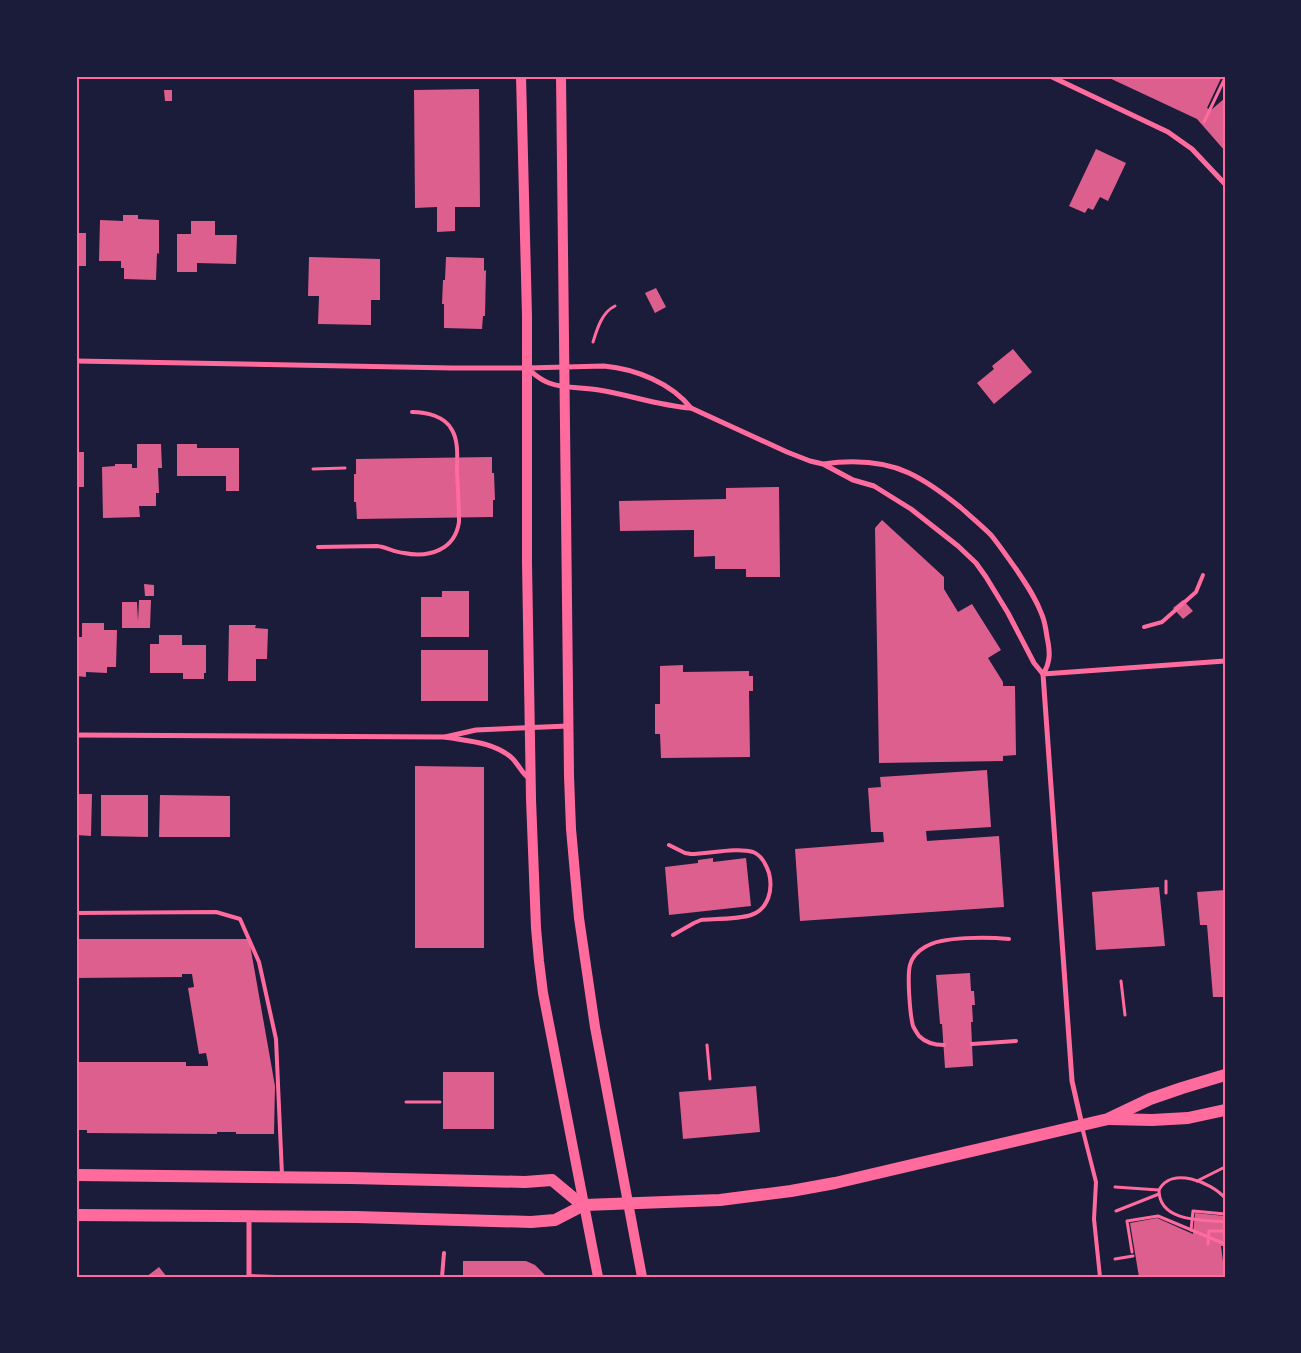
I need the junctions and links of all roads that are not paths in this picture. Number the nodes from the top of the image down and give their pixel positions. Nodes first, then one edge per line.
1 (521, 76) edge
2 (561, 76) edge
3 (1050, 76) edge
4 (1225, 184) edge
5 (76, 361) edge
6 (565, 366) junction
7 (527, 368) junction
8 (566, 387) junction
9 (691, 408) junction
10 (412, 412) dead end
11 (824, 464) junction
12 (318, 547) dead end
13 (1203, 575) dead end
14 (1144, 627) dead end
15 (1225, 661) edge
16 (1043, 674) junction
17 (569, 726) junction
18 (529, 727) junction
19 (76, 735) edge
20 (445, 737) junction
21 (530, 779) junction
22 (670, 845) dead end
23 (76, 913) edge
24 (673, 935) dead end
25 (1009, 939) dead end
26 (1016, 1042) dead end
27 (972, 1044) dead end
28 (944, 1045) dead end
29 (1225, 1076) edge
30 (1225, 1110) edge
31 (1108, 1119) junction
32 (1082, 1125) junction
33 (76, 1175) edge
34 (282, 1178) junction
35 (628, 1204) junction
36 (584, 1205) junction
37 (76, 1215) edge
38 (249, 1216) junction
39 (444, 1253) dead end
40 (248, 1276) edge
41 (276, 1277) edge
42 (442, 1277) edge
43 (598, 1277) edge
44 (642, 1277) edge
45 (1100, 1277) edge

1 - 7 main road
2 - 6 main road
3 - 4 street
5 - 7 street
6 - 7 street
6 - 8 main road
6 - 9 street
7 - 8 street
7 - 18 main road
8 - 9 street
8 - 17 main road
9 - 11 street
10 - 12 lane
11 - 16 street
11 - 16 street
13 - 14 lane
15 - 16 street
16 - 32 street
17 - 18 street
17 - 35 main road
18 - 20 street
18 - 21 main road
19 - 20 street
20 - 21 street
21 - 36 main road
22 - 24 lane
23 - 34 lane
25 - 28 lane
26 - 27 lane
29 - 31 main road
30 - 31 main road
31 - 32 main road
32 - 35 main road
32 - 45 lane
33 - 34 main road
34 - 36 main road
35 - 36 main road
35 - 44 main road
36 - 38 main road
36 - 43 main road
37 - 38 main road
38 - 40 street
39 - 42 lane
40 - 41 lane

